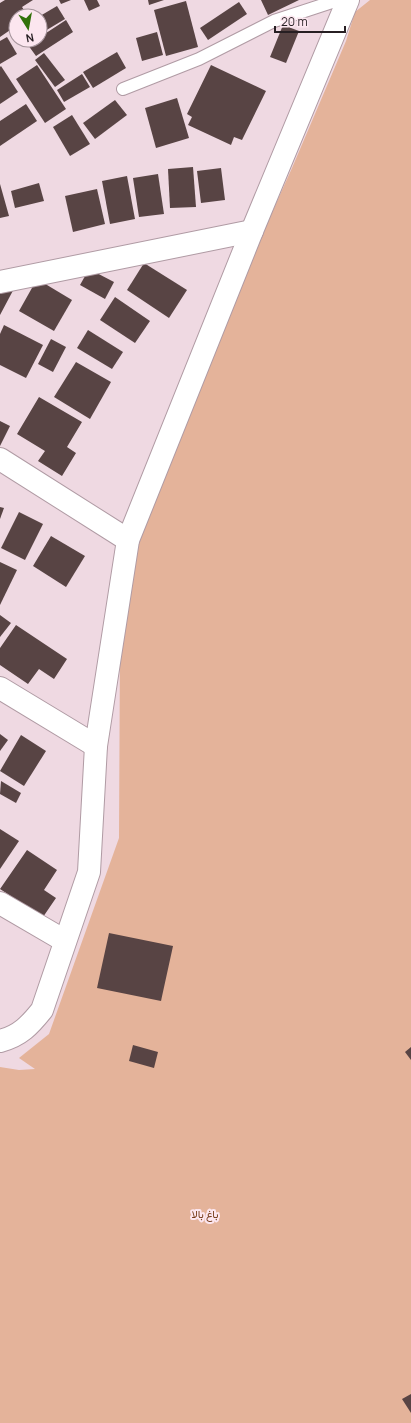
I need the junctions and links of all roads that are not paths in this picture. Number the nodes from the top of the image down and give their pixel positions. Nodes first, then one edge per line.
1 (338, 0) edge
2 (348, 0) edge
3 (123, 88) dead end
4 (252, 231) junction
5 (0, 282) edge
6 (0, 459) edge
7 (128, 540) junction
8 (0, 688) edge
9 (96, 746) junction
10 (0, 903) edge
11 (65, 941) junction
12 (0, 1041) edge

1 - 3 lane
2 - 4 street
4 - 5 street
4 - 7 street
6 - 7 street
7 - 9 street
8 - 9 street
9 - 11 street
10 - 11 street
11 - 12 street

